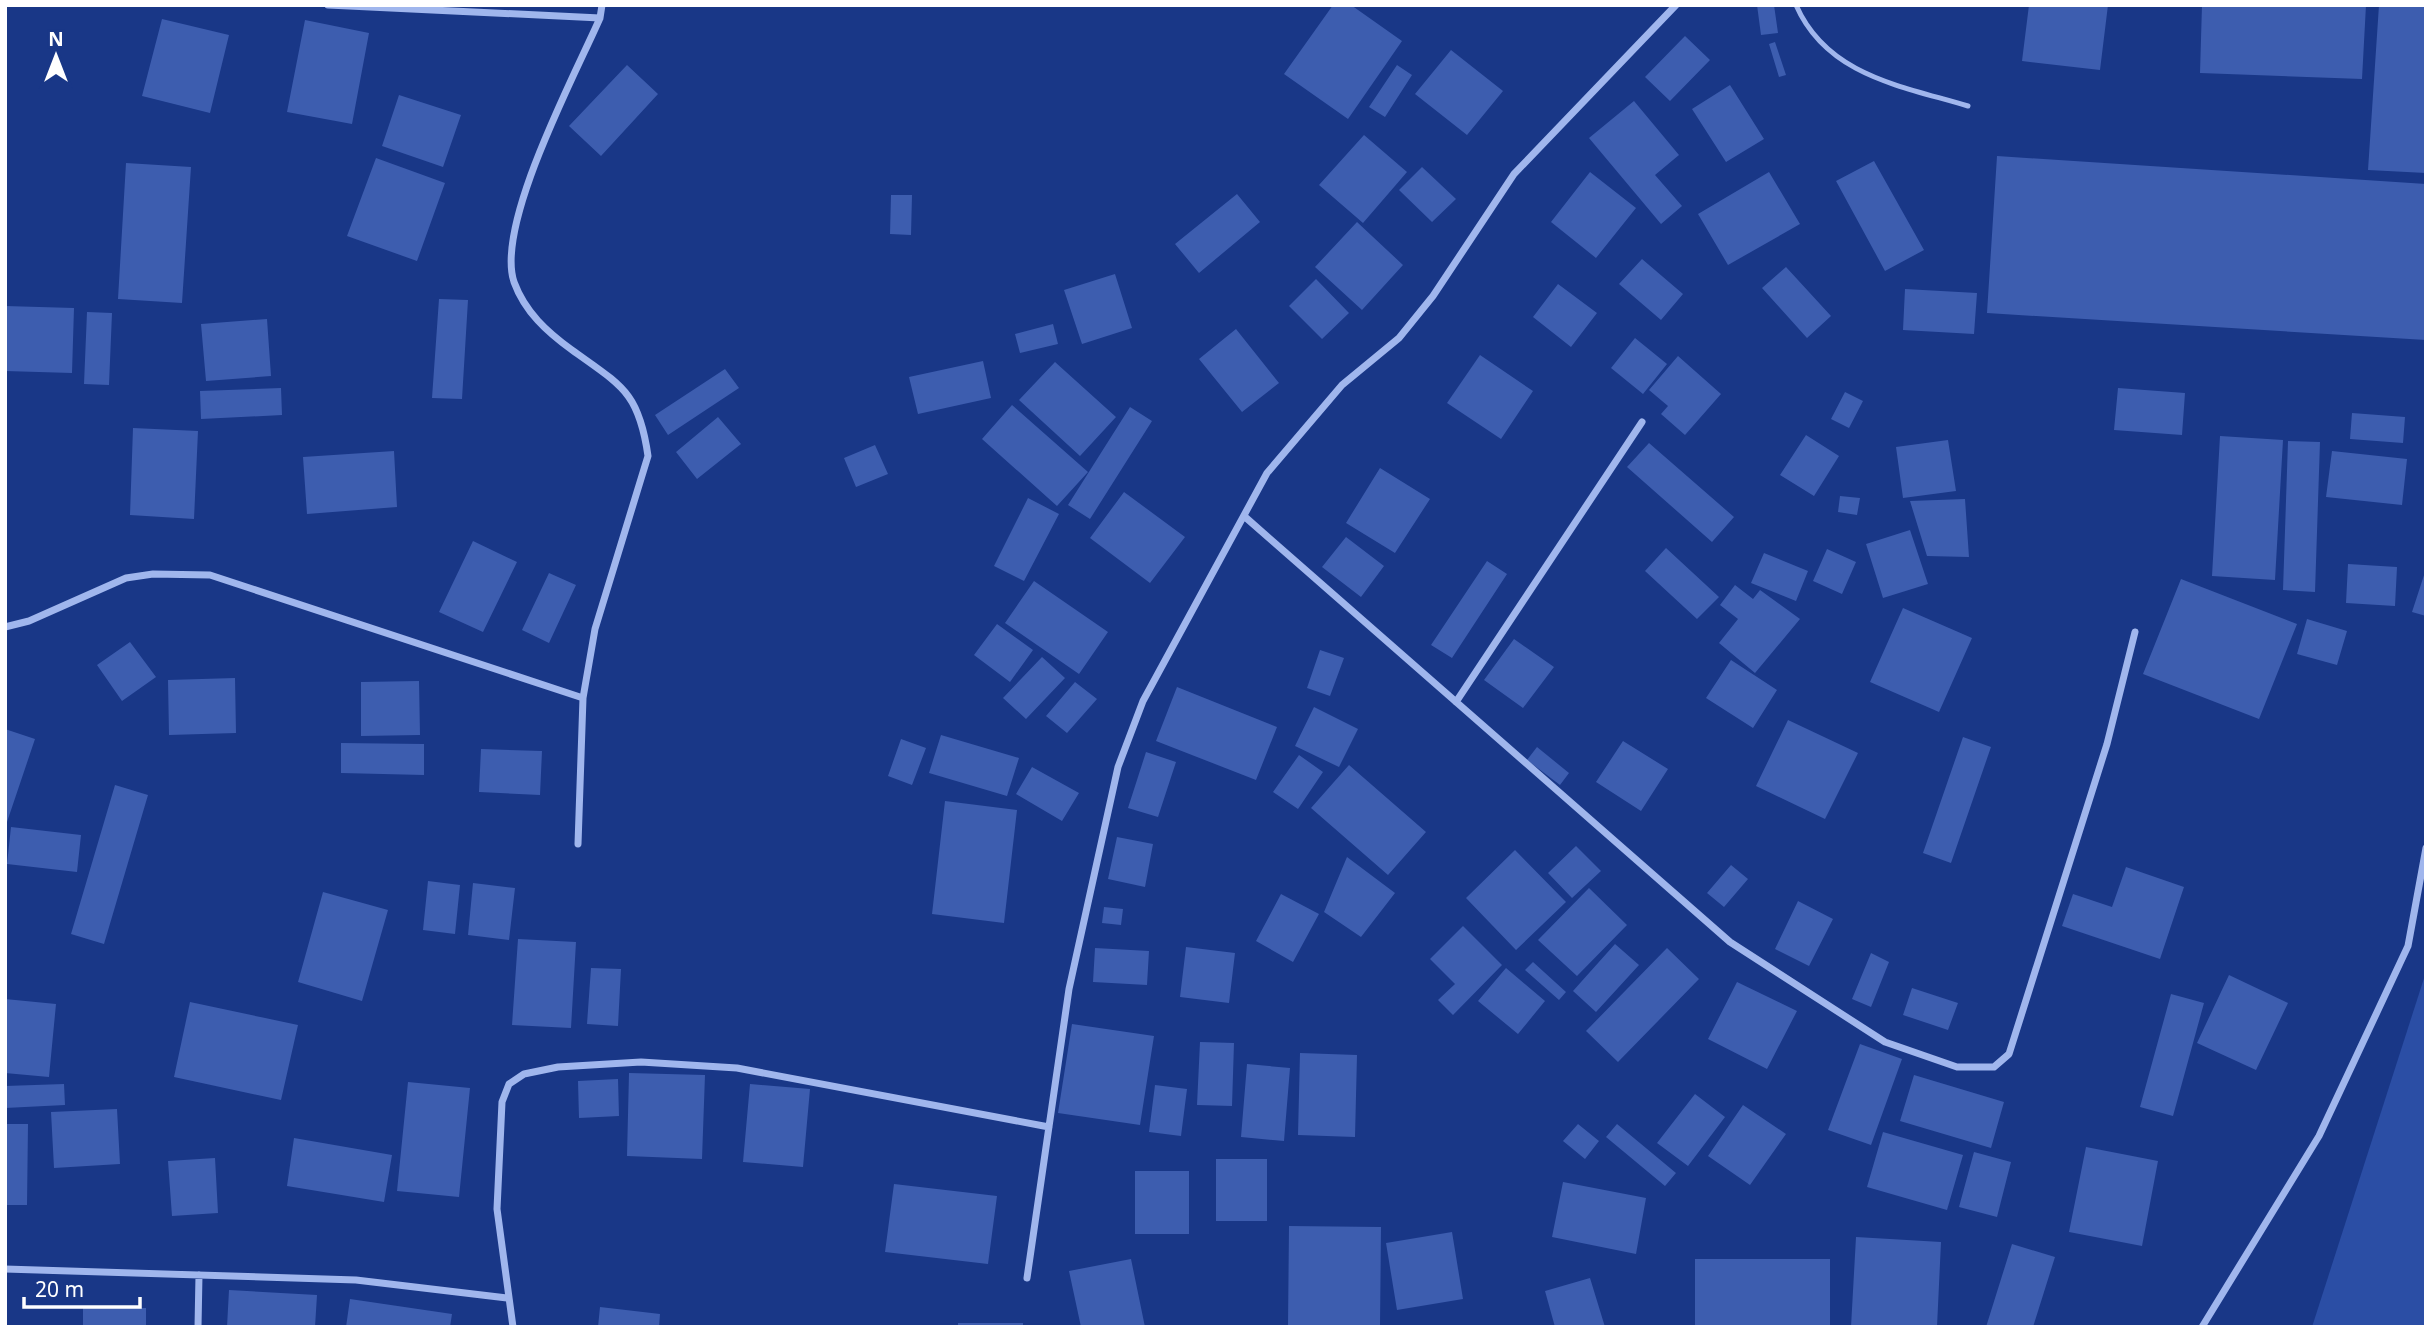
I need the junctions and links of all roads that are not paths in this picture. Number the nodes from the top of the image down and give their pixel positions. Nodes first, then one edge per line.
1 (328, 5) edge
2 (601, 5) edge
3 (1676, 5) edge
4 (1796, 5) edge
5 (600, 18) junction
6 (1968, 106) dead end
7 (1642, 422) dead end
8 (1244, 516) junction
9 (5, 627) edge
10 (2134, 632) dead end
11 (583, 698) junction
12 (1456, 702) junction
13 (578, 844) dead end
14 (2426, 848) edge
15 (1049, 1126) junction
16 (5, 1269) edge
17 (199, 1275) junction
18 (1027, 1278) dead end
19 (507, 1298) junction
20 (198, 1327) edge
21 (513, 1327) edge
22 (2202, 1327) edge

1 - 5 street
2 - 5 street
3 - 8 street
4 - 6 lane
5 - 11 street
7 - 12 street
8 - 12 street
8 - 15 street
9 - 11 street
10 - 12 street
11 - 13 street
14 - 22 street
15 - 18 street
15 - 19 street
16 - 17 street
17 - 19 street
17 - 20 street
19 - 21 street

